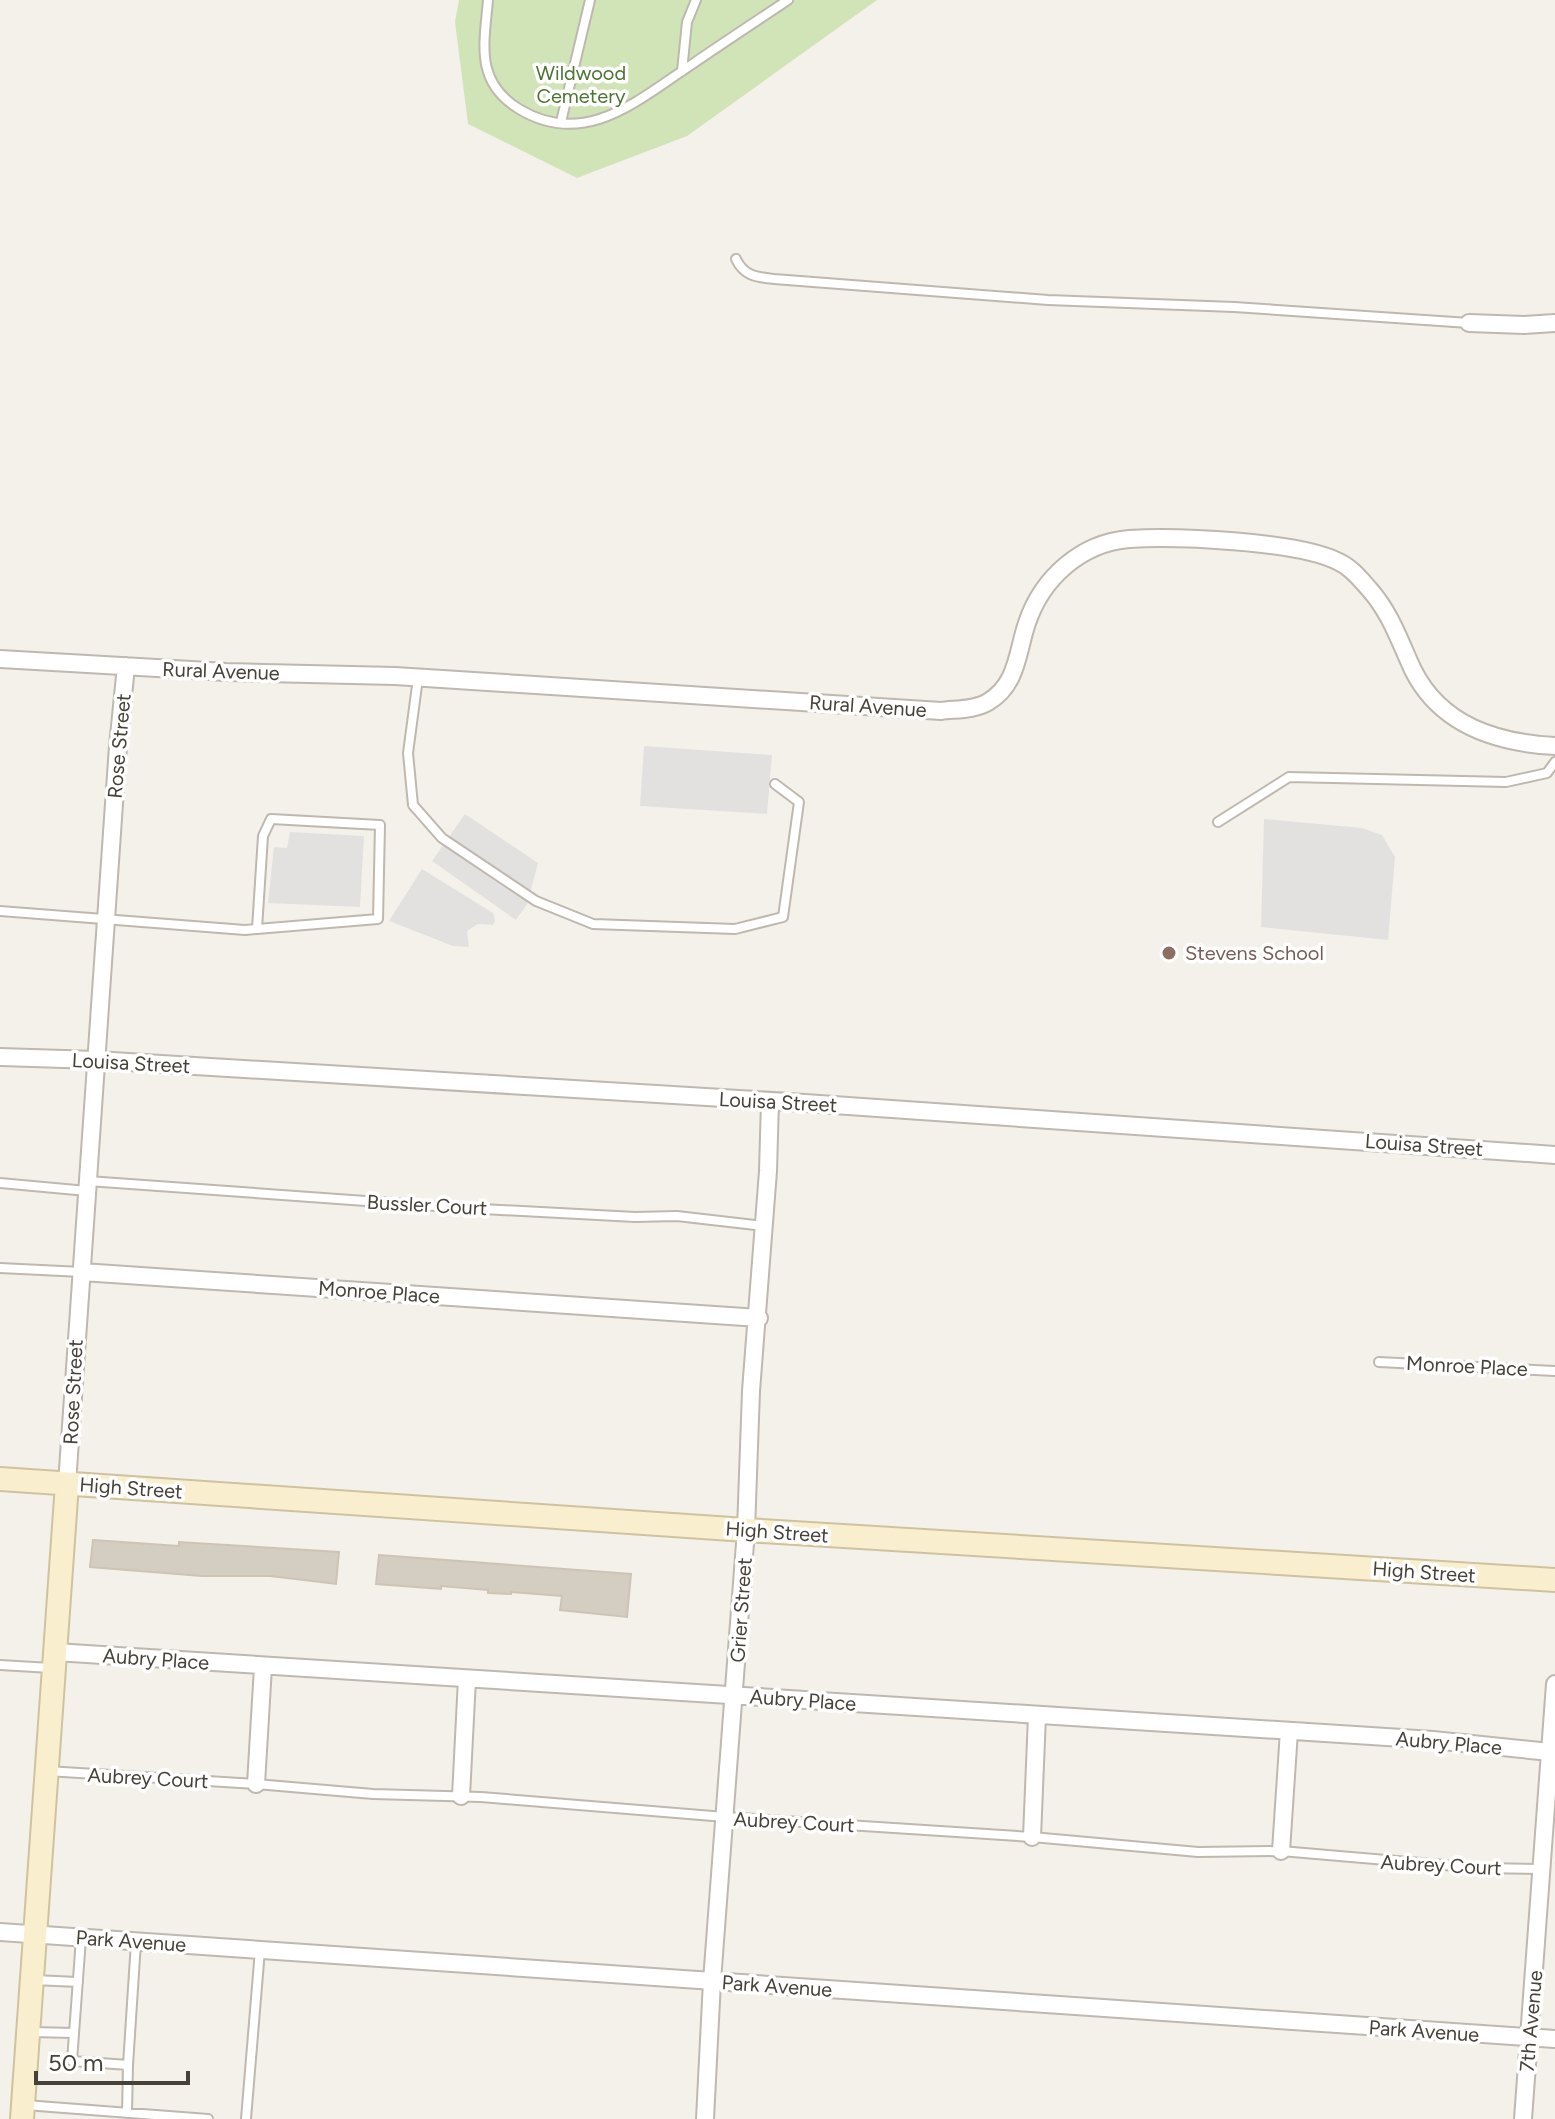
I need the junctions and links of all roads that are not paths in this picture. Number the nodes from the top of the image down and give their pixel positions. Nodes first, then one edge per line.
1 (488, 0) edge
2 (590, 0) edge
3 (696, 0) edge
4 (788, 0) edge
5 (682, 71) junction
6 (561, 122) junction
7 (736, 259) dead end
8 (1469, 323) joint
9 (1555, 323) edge
10 (0, 659) edge
11 (126, 666) junction
12 (418, 678) junction
13 (1555, 746) edge
14 (1555, 762) edge
15 (775, 784) dead end
16 (1218, 822) dead end
17 (0, 911) edge
18 (107, 920) junction
19 (257, 929) junction
20 (0, 1057) edge
21 (96, 1060) junction
22 (770, 1101) junction
23 (1555, 1155) edge
24 (0, 1183) edge
25 (88, 1186) junction
26 (765, 1226) junction
27 (0, 1268) edge
28 (82, 1272) junction
29 (759, 1318) junction
30 (1379, 1362) dead end
31 (1555, 1371) edge
32 (0, 1479) edge
33 (67, 1484) junction
34 (746, 1530) junction
35 (1555, 1580) edge
36 (54, 1660) junction
37 (0, 1665) edge
38 (263, 1667) junction
39 (467, 1679) junction
40 (1555, 1684) edge
41 (735, 1695) junction
42 (1037, 1716) junction
43 (1289, 1731) junction
44 (1550, 1752) junction
45 (46, 1771) junction
46 (256, 1784) junction
47 (461, 1796) junction
48 (1550, 1815) edge
49 (725, 1817) junction
50 (1032, 1830) junction
51 (1281, 1851) junction
52 (1542, 1869) junction
53 (0, 1932) edge
54 (35, 1934) junction
55 (81, 1938) junction
56 (136, 1941) junction
57 (260, 1950) junction
58 (32, 1980) junction
59 (712, 1981) junction
60 (78, 1982) junction
61 (28, 2031) junction
62 (74, 2033) junction
63 (1530, 2037) junction
64 (1555, 2039) edge
65 (128, 2065) junction
66 (22, 2112) edge
67 (127, 2113) junction
68 (208, 2119) edge
69 (246, 2119) edge
70 (705, 2119) edge
71 (1523, 2119) edge

1 - 6 lane
2 - 6 lane
3 - 5 lane
4 - 5 lane
5 - 6 lane
7 - 8 lane
8 - 9 street
10 - 11 street, Rural Avenue
11 - 12 street, Rural Avenue
11 - 18 street, Rose Street
12 - 13 street, Rural Avenue
12 - 15 lane
14 - 16 lane
17 - 18 lane
18 - 19 lane
18 - 21 street, Rose Street
19 - 19 lane
20 - 21 street, Louisa Street
21 - 22 street, Louisa Street
21 - 25 street, Rose Street
22 - 23 street, Louisa Street
22 - 26 street, Grier Street
24 - 25 lane, Bussler Court
25 - 26 lane, Bussler Court
25 - 28 street, Rose Street
26 - 29 street, Grier Street
27 - 28 lane, Monroe Place
28 - 29 street, Monroe Place
28 - 33 street, Rose Street
29 - 34 street, Grier Street
30 - 31 lane, Monroe Place
32 - 33 main road, High Street
33 - 34 main road, High Street
33 - 36 main road, Rose Street
34 - 35 main road, High Street
34 - 41 street, Grier Street
36 - 37 lane, Aubry Place
36 - 38 street, Aubry Place
36 - 45 main road, Rose Street
38 - 39 street, Aubry Place
38 - 46 street
39 - 41 street, Aubry Place
39 - 47 street
40 - 44 street, 7th Avenue
41 - 42 street, Aubry Place
41 - 49 street, Grier Street
42 - 43 street, Aubry Place
42 - 50 street
43 - 44 street, Aubry Place
43 - 51 street
44 - 48 street, 7th Avenue
45 - 46 lane, Aubrey Court
45 - 54 main road, Rose Street
46 - 47 lane, Aubrey Court
47 - 49 lane, Aubrey Court
48 - 52 street, 7th Avenue
49 - 50 lane, Aubrey Court
49 - 59 street, Grier Street
50 - 51 lane, Aubrey Court
51 - 52 lane, Aubrey Court
52 - 63 street, 7th Avenue
53 - 54 street, Park Avenue
54 - 55 street, Park Avenue
54 - 58 main road, Rose Street
55 - 56 street, Park Avenue
55 - 60 lane
56 - 57 street, Park Avenue
56 - 65 lane
57 - 59 street, Park Avenue
57 - 69 lane
58 - 60 lane
58 - 61 main road, Rose Street
59 - 63 street, Park Avenue
59 - 70 street, Grier Street
60 - 62 lane
61 - 62 lane
61 - 66 main road, Rose Street
62 - 65 lane
63 - 64 street, Park Avenue
63 - 71 street, 7th Avenue
65 - 67 lane
66 - 67 lane
67 - 68 lane

